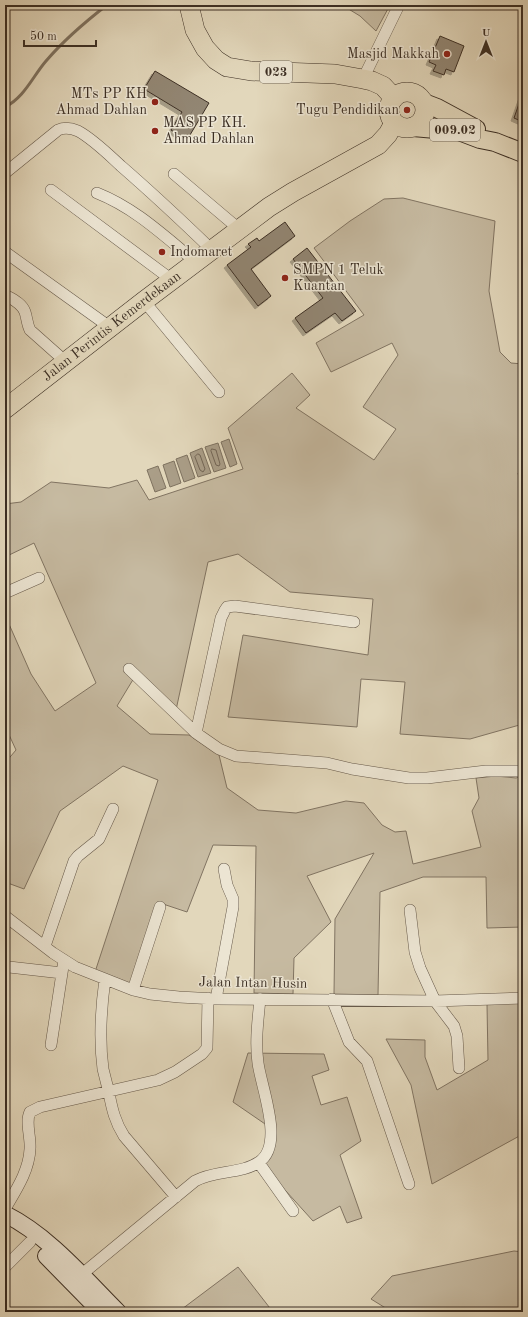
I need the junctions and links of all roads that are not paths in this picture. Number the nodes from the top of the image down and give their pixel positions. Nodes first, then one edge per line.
1 (189, 5) edge
2 (399, 5) edge
3 (363, 79) junction
4 (394, 98) junction
5 (424, 103) junction
6 (394, 123) junction
7 (413, 127) junction
8 (495, 142) junction
9 (523, 154) edge
10 (5, 174) edge
11 (174, 174) dead end
12 (52, 190) dead end
13 (97, 193) dead end
14 (239, 229) junction
15 (212, 250) junction
16 (5, 252) edge
17 (196, 262) junction
18 (172, 280) junction
19 (5, 295) edge
20 (144, 301) junction
21 (111, 328) junction
22 (66, 362) junction
23 (219, 392) dead end
24 (5, 409) edge
25 (39, 578) dead end
26 (5, 593) edge
27 (354, 622) dead end
28 (129, 669) dead end
29 (196, 733) junction
30 (523, 771) edge
31 (113, 809) dead end
32 (224, 869) dead end
33 (160, 907) dead end
34 (410, 910) dead end
35 (5, 916) edge
36 (45, 946) junction
37 (64, 960) junction
38 (5, 968) edge
39 (62, 973) junction
40 (105, 979) junction
41 (133, 990) junction
42 (212, 998) junction
43 (523, 998) edge
44 (260, 999) junction
45 (332, 1000) junction
46 (435, 1001) junction
47 (52, 1045) dead end
48 (459, 1068) dead end
49 (109, 1092) junction
50 (259, 1163) junction
51 (409, 1184) dead end
52 (176, 1197) junction
53 (5, 1210) edge
54 (293, 1211) dead end
55 (5, 1214) edge
56 (5, 1227) edge
57 (30, 1242) junction
58 (5, 1266) edge
59 (81, 1275) junction
60 (101, 1312) edge
61 (118, 1312) edge

1 - 3 highway, 023
2 - 3 street
3 - 4 highway, 023
4 - 5 highway
4 - 6 highway
5 - 7 highway
5 - 8 main road, 009.02
6 - 7 highway
6 - 14 highway, Jalan Perintis Kemerdekaan
7 - 8 main road, 009.02
8 - 9 main road, 009.02
10 - 15 street
11 - 14 street
12 - 18 street
13 - 17 street
14 - 15 highway, Jalan Perintis Kemerdekaan
15 - 17 highway, Jalan Perintis Kemerdekaan
16 - 21 street
17 - 18 highway, Jalan Perintis Kemerdekaan
18 - 20 highway, Jalan Perintis Kemerdekaan
19 - 22 street
20 - 21 highway, Jalan Perintis Kemerdekaan
20 - 23 street
21 - 22 highway, Jalan Perintis Kemerdekaan
22 - 24 highway, Jalan Perintis Kemerdekaan
25 - 26 street
27 - 29 street
28 - 29 street
29 - 30 street
31 - 36 street
32 - 42 street
33 - 41 street
34 - 46 street
35 - 36 street, Jalan Intan Husin
36 - 37 street, Jalan Intan Husin
37 - 39 street
37 - 40 street, Jalan Intan Husin
38 - 39 street
39 - 47 street
40 - 41 street, Jalan Intan Husin
40 - 49 street
41 - 42 street, Jalan Intan Husin
42 - 44 street, Jalan Intan Husin
42 - 49 street
43 - 46 street, Jalan Intan Husin
44 - 45 street, Jalan Intan Husin
44 - 50 street
45 - 46 street, Jalan Intan Husin
45 - 51 street
46 - 48 street
49 - 52 street
49 - 53 street
50 - 52 street
50 - 54 street
52 - 59 street
55 - 59 main road
56 - 57 main road
57 - 58 street
57 - 60 main road
59 - 61 main road

